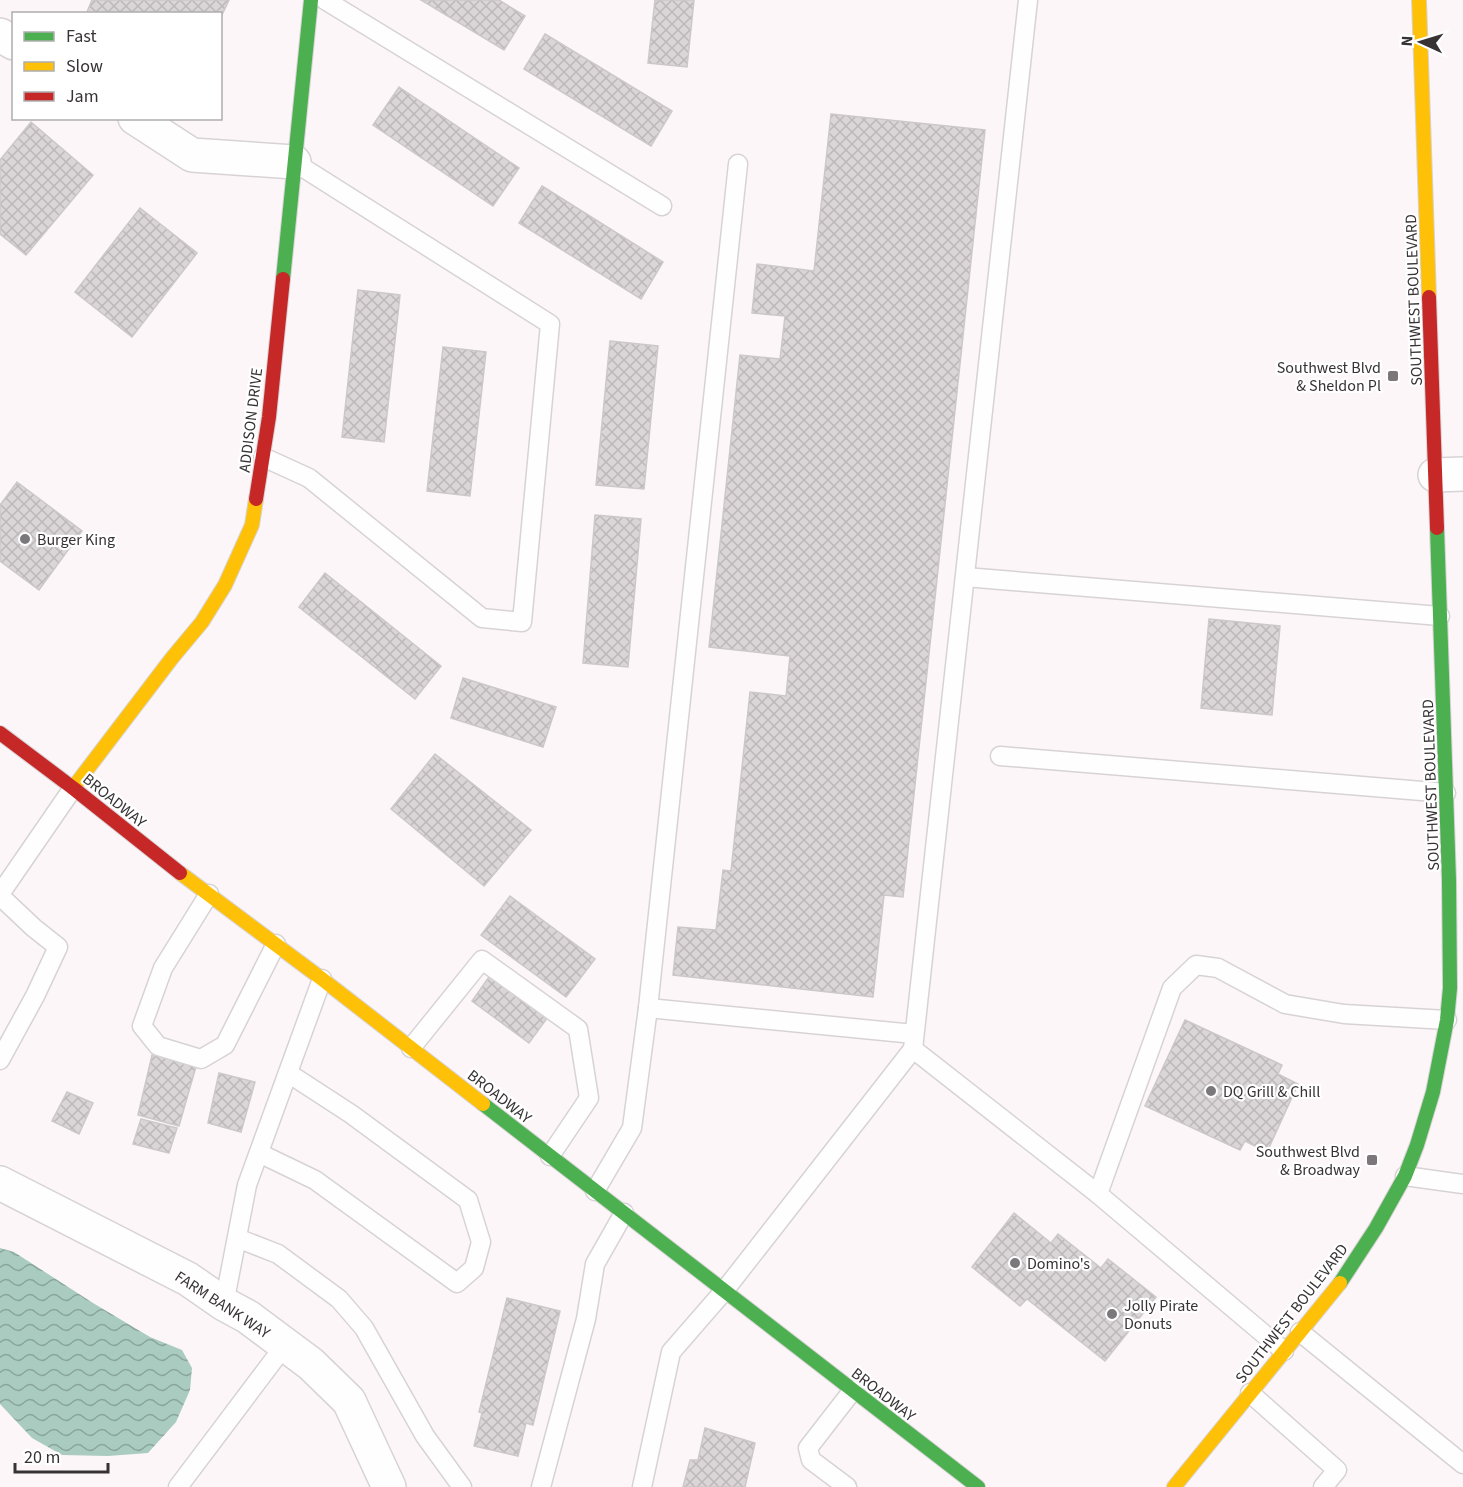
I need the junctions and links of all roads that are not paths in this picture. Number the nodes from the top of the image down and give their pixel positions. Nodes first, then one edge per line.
1 (311, 0) edge
2 (325, 0) edge
3 (1028, 0) edge
4 (1419, 0) edge
5 (138, 120) edge
6 (294, 162) junction
7 (738, 164) dead end
8 (662, 206) dead end
9 (263, 457) junction
10 (1449, 474) edge
11 (965, 577) junction
12 (1440, 616) junction
13 (0, 733) edge
14 (1000, 756) dead end
15 (73, 788) junction
16 (1446, 793) junction
17 (1455, 814) edge
18 (208, 894) junction
19 (0, 895) edge
20 (276, 944) junction
21 (322, 979) junction
22 (648, 1008) junction
23 (1447, 1020) junction
24 (914, 1042) junction
25 (411, 1048) junction
26 (0, 1060) edge
27 (288, 1073) junction
28 (259, 1153) junction
29 (550, 1156) junction
30 (1405, 1176) junction
31 (0, 1183) edge
32 (1463, 1185) edge
33 (595, 1191) junction
34 (1098, 1194) junction
35 (624, 1213) junction
36 (237, 1238) junction
37 (724, 1291) junction
38 (224, 1304) junction
39 (1300, 1332) junction
40 (285, 1345) junction
41 (1284, 1350) junction
42 (853, 1390) junction
43 (1250, 1393) junction
44 (1463, 1464) edge
45 (178, 1487) edge
46 (389, 1487) edge
47 (462, 1487) edge
48 (541, 1487) edge
49 (642, 1487) edge
50 (846, 1487) edge
51 (978, 1487) edge
52 (1174, 1487) edge
53 (1323, 1487) edge

1 - 6 street, ADDISON DRIVE
2 - 8 lane
3 - 11 lane
4 - 10 street, SOUTHWEST BOULEVARD
5 - 6 street
6 - 9 street, ADDISON DRIVE
6 - 9 lane
7 - 22 lane
9 - 15 street, ADDISON DRIVE
10 - 12 street, SOUTHWEST BOULEVARD
11 - 12 lane
11 - 24 lane
12 - 16 street, SOUTHWEST BOULEVARD
13 - 15 street, BROADWAY
14 - 16 lane
15 - 18 street, BROADWAY
15 - 19 lane
16 - 17 street, SOUTHWEST BOULEVARD
17 - 23 street, SOUTHWEST BOULEVARD
18 - 20 street, BROADWAY
18 - 20 lane
19 - 26 lane
20 - 21 street, BROADWAY
21 - 25 street, BROADWAY
21 - 27 lane
22 - 24 lane
22 - 33 lane
23 - 30 street, SOUTHWEST BOULEVARD
23 - 34 lane
24 - 34 lane
24 - 37 lane
25 - 29 street, BROADWAY
25 - 29 lane
27 - 28 lane
27 - 28 lane
28 - 36 lane
29 - 33 street, BROADWAY
30 - 32 lane
30 - 39 street, SOUTHWEST BOULEVARD
31 - 38 street, FARM BANK WAY
33 - 35 street, BROADWAY
34 - 41 lane
35 - 37 street, BROADWAY
35 - 48 lane
36 - 38 lane
36 - 47 lane
37 - 42 street, BROADWAY
37 - 49 lane
38 - 40 street, FARM BANK WAY
39 - 41 street, SOUTHWEST BOULEVARD
39 - 44 lane
40 - 45 lane
40 - 46 street, FARM BANK WAY
41 - 43 street, SOUTHWEST BOULEVARD
42 - 50 lane
42 - 51 street, BROADWAY
43 - 52 street, SOUTHWEST BOULEVARD
43 - 53 lane

